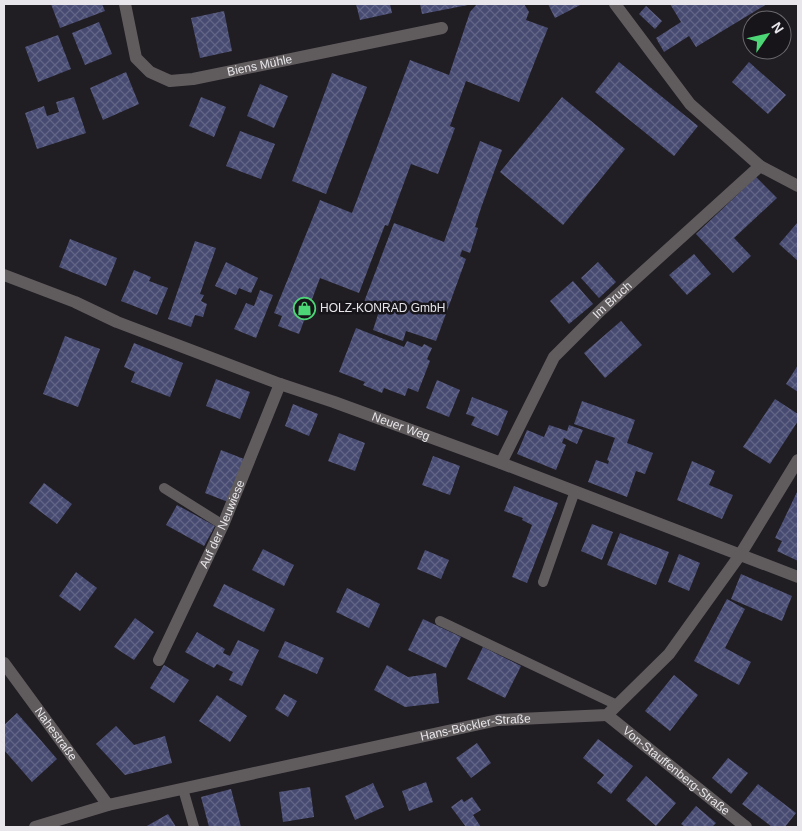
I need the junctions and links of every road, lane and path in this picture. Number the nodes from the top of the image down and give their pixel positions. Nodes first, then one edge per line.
1 (125, 4) edge
2 (615, 4) edge
3 (442, 28) dead end
4 (760, 166) junction
5 (798, 186) edge
6 (4, 275) edge
7 (280, 384) junction
8 (798, 460) edge
9 (501, 463) junction
10 (164, 488) dead end
11 (575, 491) junction
12 (223, 525) junction
13 (740, 555) junction
14 (798, 577) edge
15 (543, 582) dead end
16 (440, 621) dead end
17 (159, 660) dead end
18 (4, 663) edge
19 (617, 705) junction
20 (607, 715) junction
21 (183, 789) junction
22 (108, 805) junction
23 (35, 827) edge
24 (194, 827) edge
25 (746, 827) edge

1 - 3 street, Biens Mühle
2 - 4 street
4 - 5 street
4 - 9 street, Im Bruch
6 - 7 street, Neuer Weg
7 - 9 street, Neuer Weg
7 - 12 street, Auf der Neuwiese
8 - 13 street
9 - 11 street, Neuer Weg
10 - 12 lane
11 - 13 street, Neuer Weg
11 - 15 lane
12 - 17 street, Auf der Neuwiese
13 - 14 street, Neuer Weg
13 - 19 street
16 - 19 lane
18 - 22 street, Nahestraße
19 - 20 street
20 - 21 street, Hans-Böckler-Straße
20 - 25 street, Von-Stauffenberg-Straße
21 - 22 street, Hans-Böckler-Straße
21 - 24 lane
22 - 23 street, Hans-Böckler-Straße

